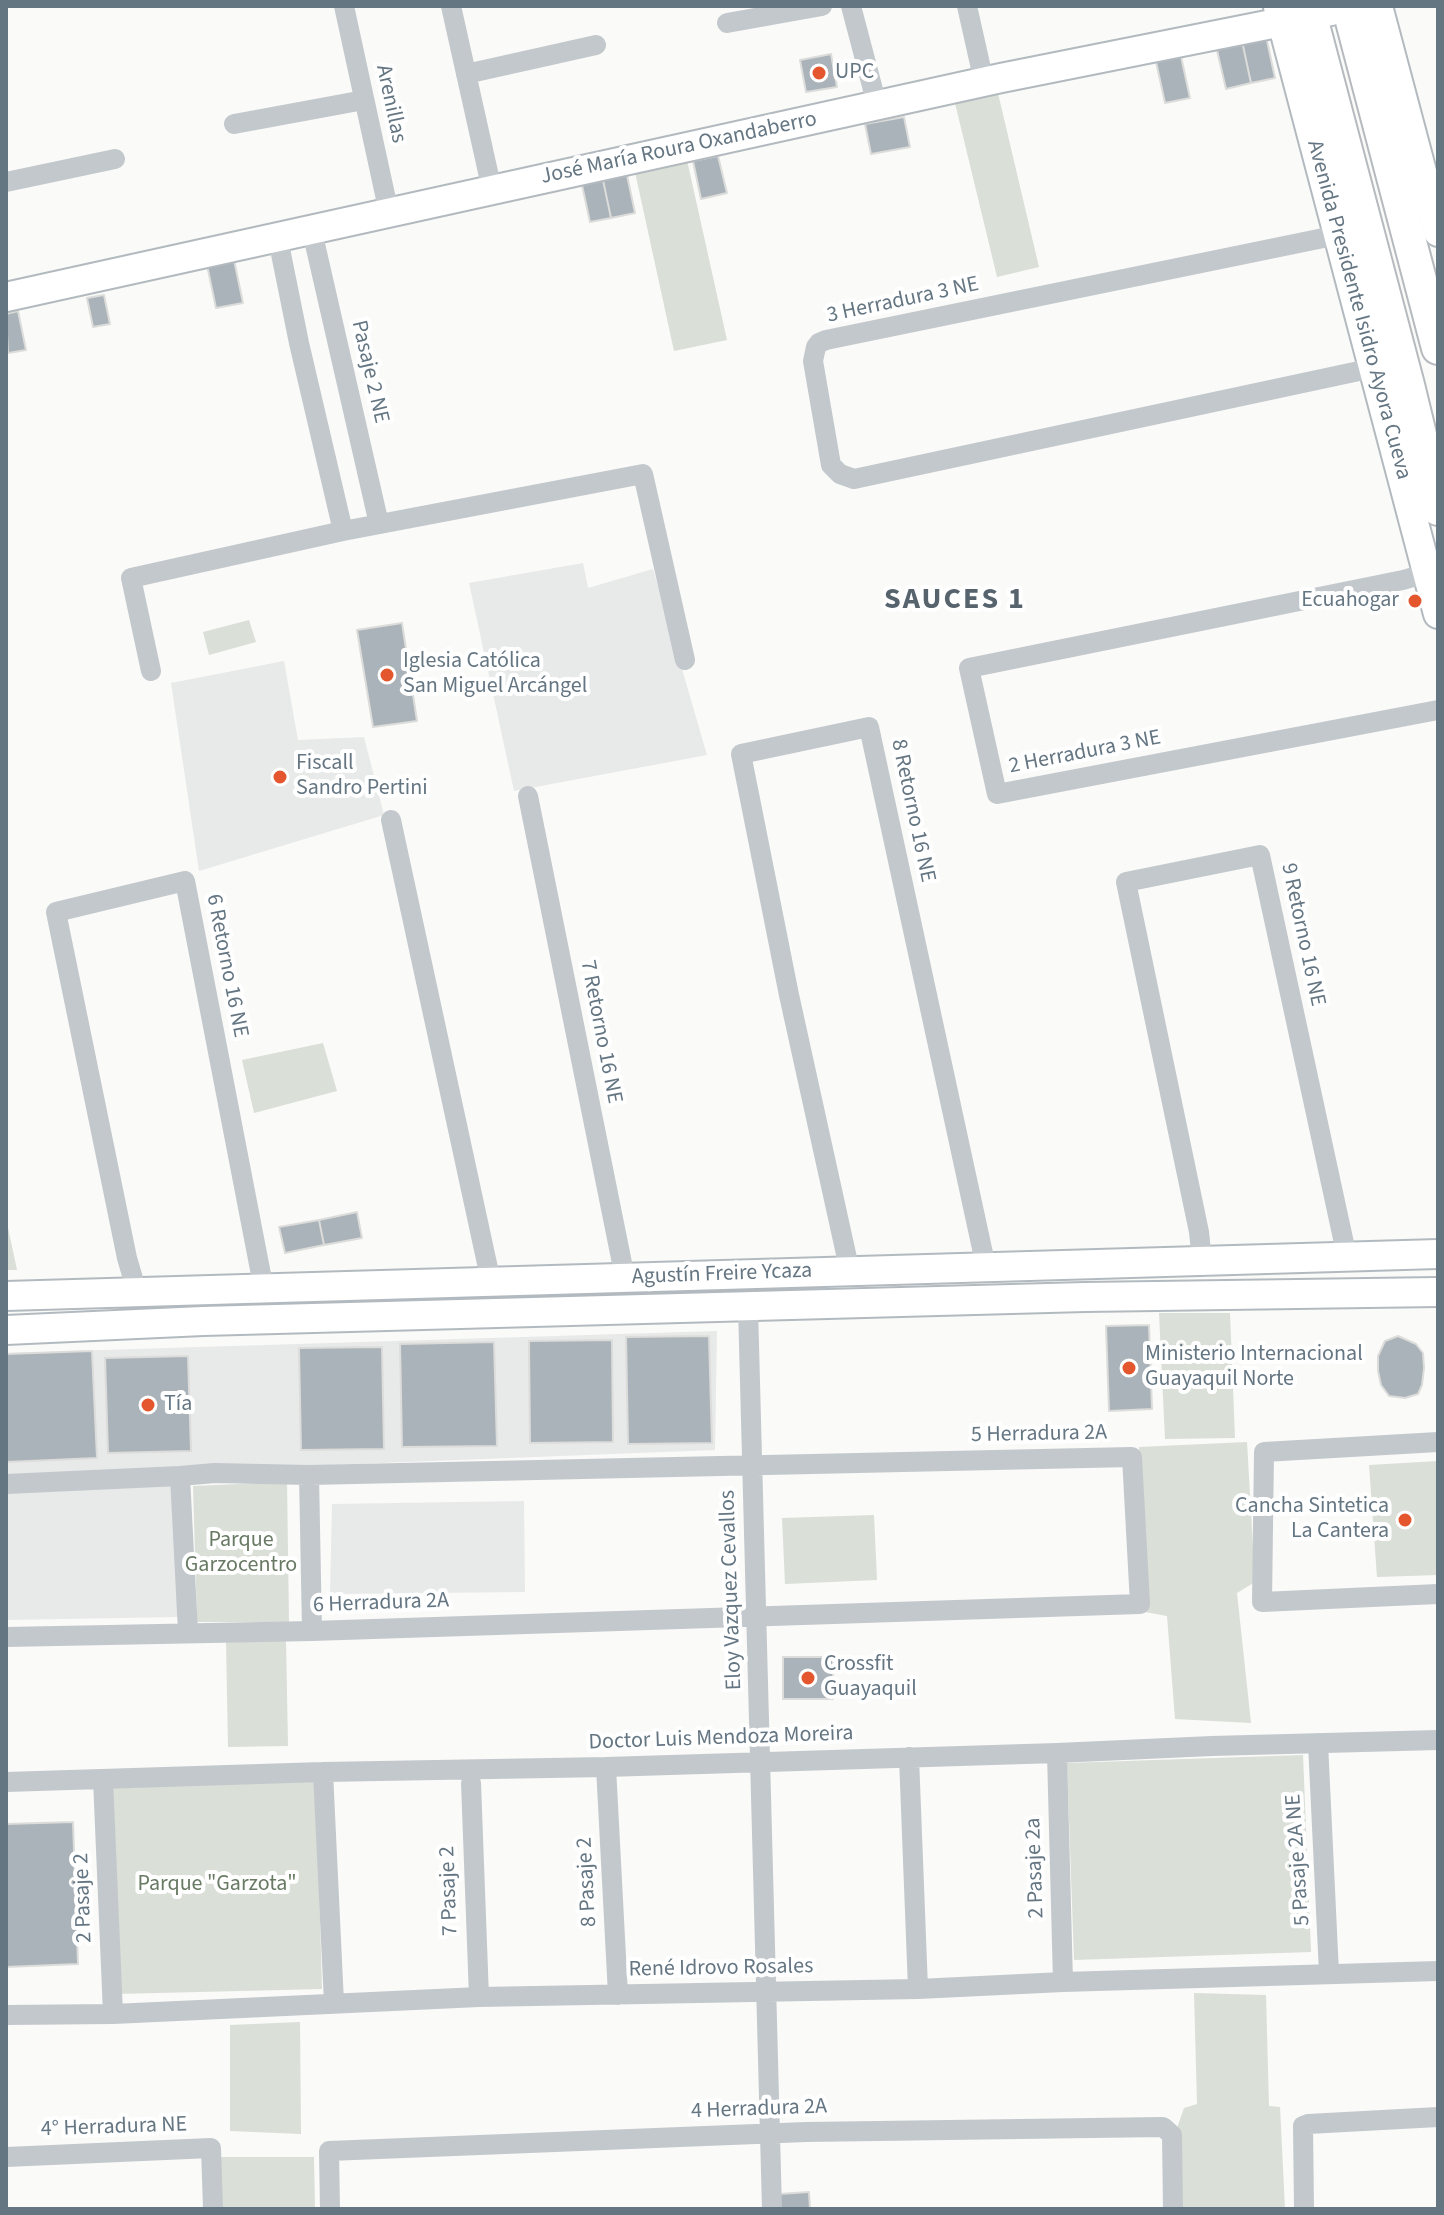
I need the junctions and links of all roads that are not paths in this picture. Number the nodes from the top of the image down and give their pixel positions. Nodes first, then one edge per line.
1 (344, 6) edge
2 (451, 6) edge
3 (822, 6) edge
4 (851, 6) edge
5 (967, 6) edge
6 (1357, 6) edge
7 (1294, 12) edge
8 (727, 23) dead end
9 (596, 45) dead end
10 (466, 74) junction
11 (984, 82) junction
12 (364, 100) junction
13 (877, 105) junction
14 (234, 124) dead end
15 (115, 159) dead end
16 (6, 182) edge
17 (492, 190) junction
18 (389, 213) junction
19 (312, 231) junction
20 (1438, 232) edge
21 (1338, 235) junction
22 (278, 239) junction
23 (6, 297) edge
24 (1438, 348) edge
25 (1373, 368) junction
26 (1412, 466) junction
27 (1438, 509) edge
28 (379, 524) junction
29 (343, 531) junction
30 (1427, 573) junction
31 (1438, 614) edge
32 (685, 660) dead end
33 (151, 671) dead end
34 (1438, 710) edge
35 (528, 796) dead end
36 (391, 820) dead end
37 (1438, 1254) edge
38 (1347, 1257) junction
39 (1202, 1261) junction
40 (986, 1267) junction
41 (850, 1272) junction
42 (625, 1278) junction
43 (491, 1282) junction
44 (264, 1290) junction
45 (137, 1292) junction
46 (1438, 1292) edge
47 (6, 1296) edge
48 (748, 1307) junction
49 (6, 1330) edge
50 (1438, 1442) edge
51 (752, 1465) junction
52 (309, 1475) junction
53 (180, 1476) junction
54 (6, 1484) edge
55 (1438, 1594) edge
56 (757, 1616) junction
57 (312, 1631) junction
58 (188, 1632) junction
59 (6, 1637) edge
60 (1438, 1740) edge
61 (1318, 1743) junction
62 (1057, 1753) junction
63 (909, 1757) junction
64 (760, 1762) junction
65 (606, 1767) junction
66 (323, 1772) junction
67 (103, 1779) junction
68 (6, 1782) edge
69 (471, 1783) dead end
70 (1438, 1971) edge
71 (1329, 1973) junction
72 (1063, 1982) junction
73 (918, 1989) junction
74 (766, 1993) junction
75 (618, 1995) junction
76 (479, 1997) junction
77 (334, 2003) junction
78 (113, 2014) junction
79 (6, 2015) edge
80 (1438, 2117) edge
81 (769, 2133) junction
82 (6, 2157) edge
83 (213, 2209) edge
84 (330, 2209) edge
85 (772, 2209) edge
86 (1173, 2209) edge
87 (1304, 2209) edge

1 - 12 street, Arenillas
2 - 10 street
3 - 8 street
4 - 13 street
5 - 11 street
6 - 7 main road, José María Roura Oxandaberro
6 - 20 main road
6 - 24 main road
7 - 11 main road, José María Roura Oxandaberro
7 - 21 main road, Avenida Presidente Isidro Ayora Cueva
7 - 26 main road, Avenida Presidente Isidro Ayora Cueva
9 - 10 street
10 - 17 street
11 - 13 main road, José María Roura Oxandaberro
12 - 14 street
12 - 18 street, Arenillas
13 - 17 main road, José María Roura Oxandaberro
15 - 16 street
17 - 18 main road, José María Roura Oxandaberro
18 - 19 main road, José María Roura Oxandaberro
19 - 22 main road, José María Roura Oxandaberro
19 - 28 street, Pasaje 2 NE
21 - 25 main road, Avenida Presidente Isidro Ayora Cueva
21 - 25 street, 3 Herradura 3 NE
22 - 23 main road, José María Roura Oxandaberro
22 - 29 street
25 - 26 main road, Avenida Presidente Isidro Ayora Cueva
26 - 27 main road, Avenida Presidente Isidro Ayora Cueva
26 - 30 main road, Avenida Presidente Isidro Ayora Cueva
28 - 29 street
28 - 32 street
29 - 33 street
30 - 31 main road, Avenida Presidente Isidro Ayora Cueva
30 - 34 street, 2 Herradura 3 NE
35 - 42 street, 7 Retorno 16 NE
36 - 43 street
37 - 38 main road, Agustín Freire Ycaza
38 - 39 main road, Agustín Freire Ycaza
38 - 39 street, 9 Retorno 16 NE
39 - 40 main road, Agustín Freire Ycaza
40 - 41 main road, Agustín Freire Ycaza
40 - 41 street, 8 Retorno 16 NE
41 - 42 main road, Agustín Freire Ycaza
42 - 43 main road, Agustín Freire Ycaza
43 - 44 main road, Agustín Freire Ycaza
44 - 45 main road, Agustín Freire Ycaza
44 - 45 street, 6 Retorno 16 NE
45 - 47 main road, Agustín Freire Ycaza
46 - 48 main road, Agustín Freire Ycaza
48 - 49 main road, Agustín Freire Ycaza
48 - 51 street, Eloy Vazquez Cevallos
50 - 55 street
51 - 52 street
51 - 56 street, Eloy Vazquez Cevallos
51 - 56 street, 5 Herradura 2A
52 - 53 street
52 - 57 street
53 - 54 street
53 - 58 street
56 - 57 street, 6 Herradura 2A
56 - 64 street, Eloy Vazquez Cevallos
57 - 58 street, 6 Herradura 2A
58 - 59 street, 6 Herradura 2A
60 - 61 street, Doctor Luis Mendoza Moreira
61 - 62 street, Doctor Luis Mendoza Moreira
61 - 71 street, 5 Pasaje 2A NE
62 - 63 street, Doctor Luis Mendoza Moreira
62 - 72 street, 2 Pasaje 2a
63 - 64 street, Doctor Luis Mendoza Moreira
63 - 73 street
64 - 65 street, Doctor Luis Mendoza Moreira
64 - 74 street, Eloy Vazquez Cevallos
65 - 66 street, Doctor Luis Mendoza Moreira
65 - 75 street, 8 Pasaje 2
66 - 67 street, Doctor Luis Mendoza Moreira
66 - 77 street
67 - 68 street, Doctor Luis Mendoza Moreira
67 - 78 street, 2 Pasaje 2
69 - 76 street, 7 Pasaje 2
70 - 71 street, René Idrovo Rosales
71 - 72 street, René Idrovo Rosales
72 - 73 street, René Idrovo Rosales
73 - 74 street, René Idrovo Rosales
74 - 75 street, René Idrovo Rosales
74 - 81 street, Eloy Vazquez Cevallos
75 - 76 street, René Idrovo Rosales
76 - 77 street, René Idrovo Rosales
77 - 78 street, René Idrovo Rosales
78 - 79 street, René Idrovo Rosales
80 - 87 street
81 - 84 street, 4 Herradura 2A
81 - 85 street, Eloy Vazquez Cevallos
81 - 86 street, 4 Herradura 2A
82 - 83 street, 4° Herradura NE

